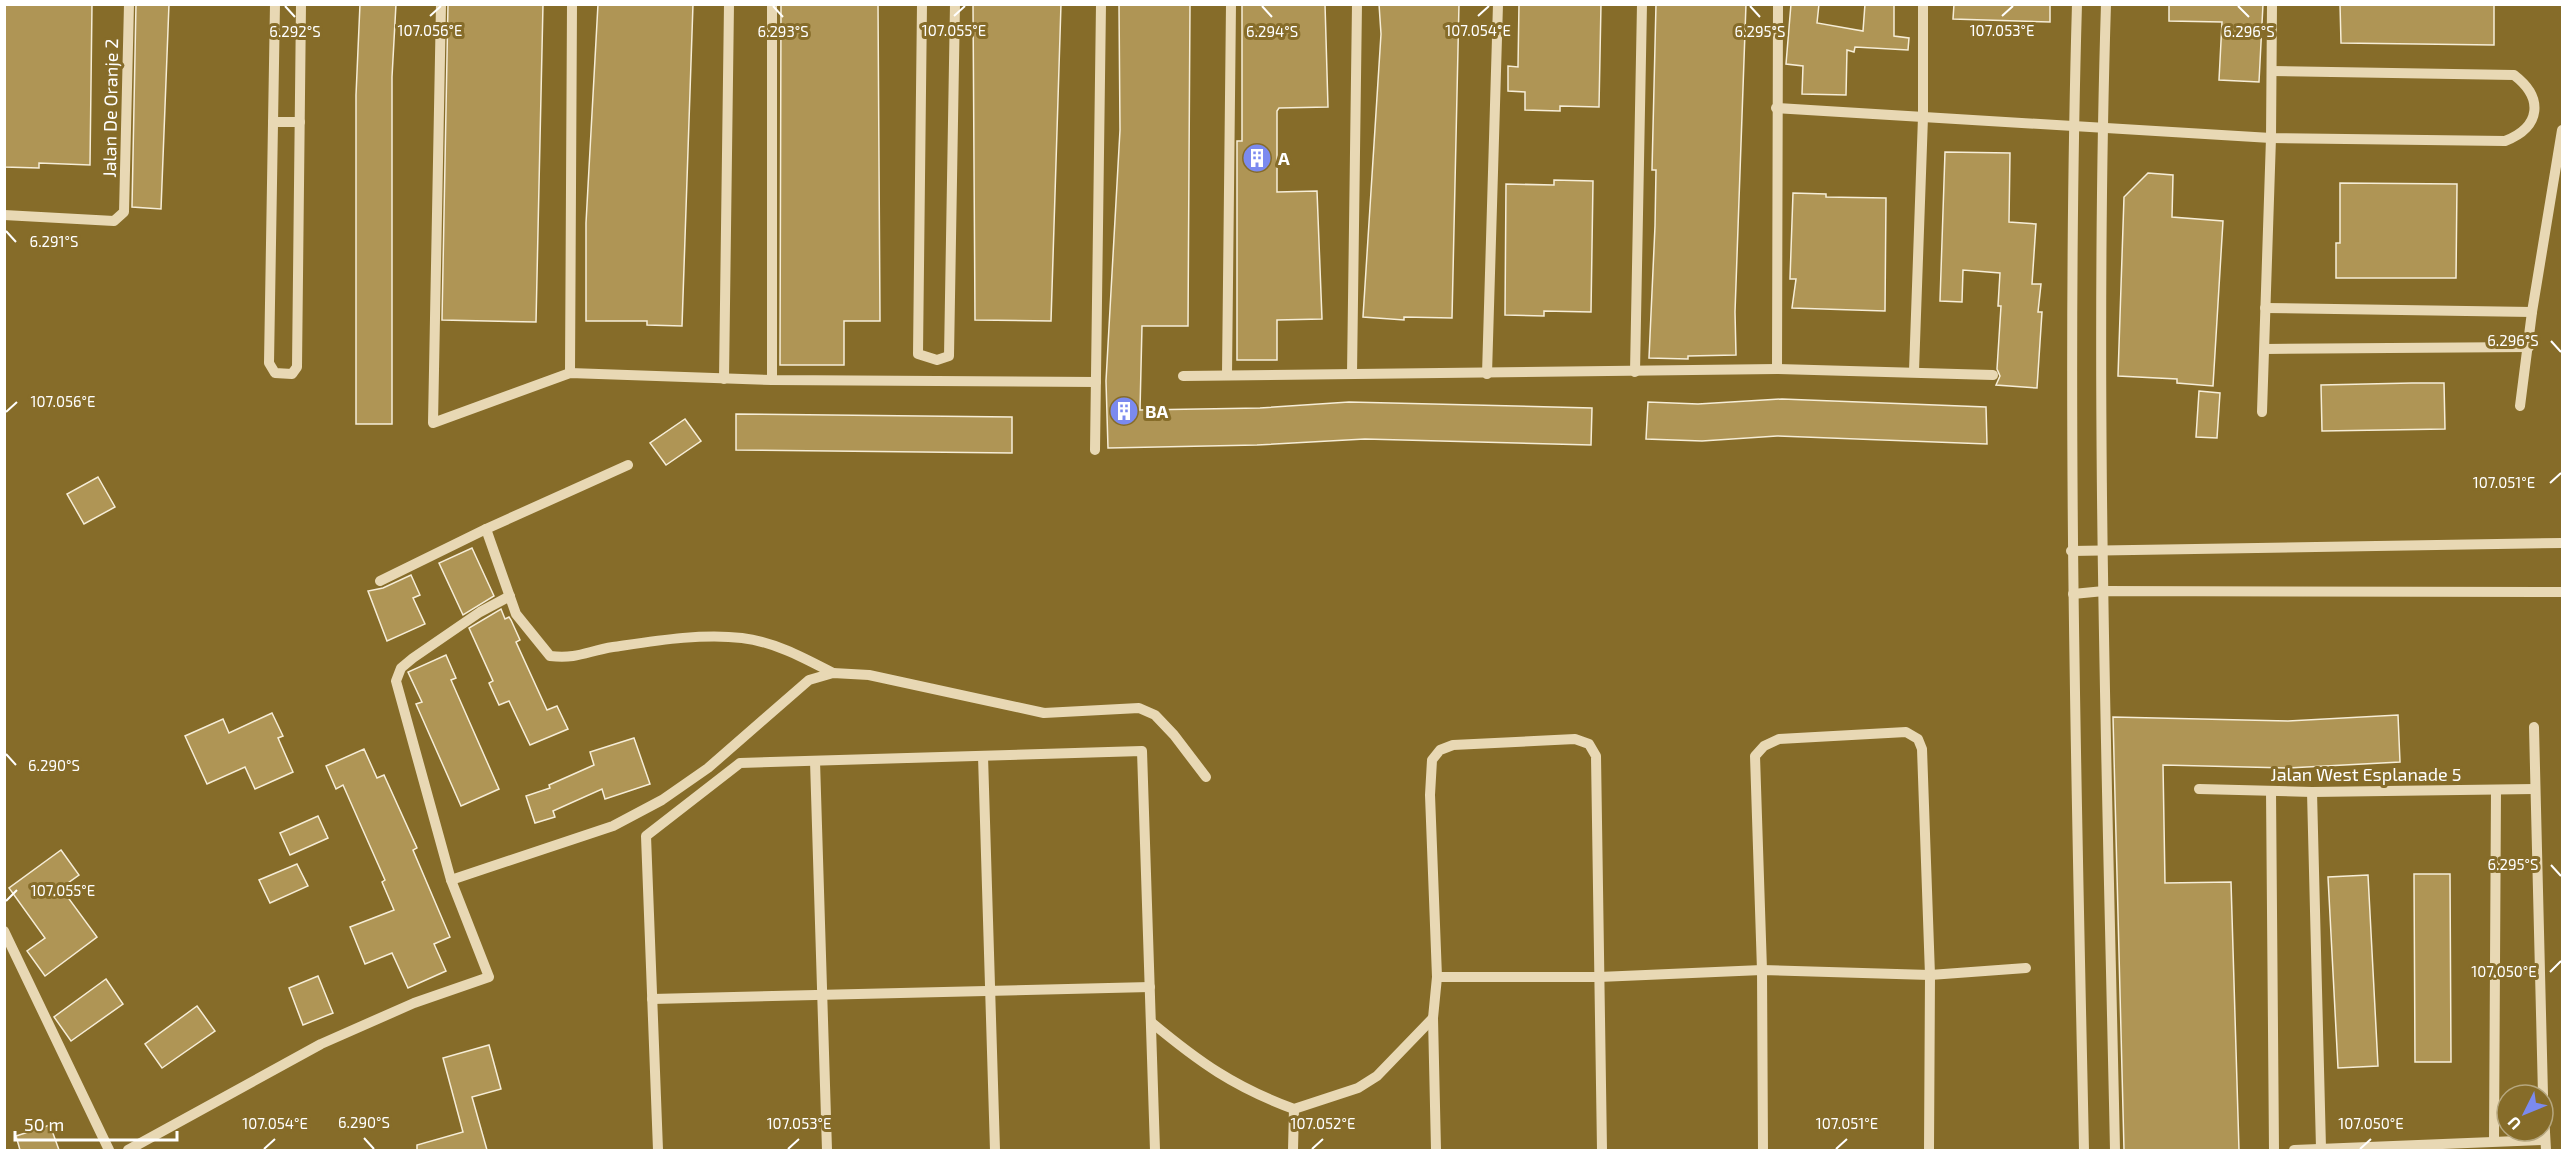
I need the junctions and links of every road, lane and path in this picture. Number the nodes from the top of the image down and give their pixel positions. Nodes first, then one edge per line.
1 (129, 4) edge
2 (275, 4) edge
3 (301, 4) edge
4 (441, 4) edge
5 (572, 4) edge
6 (729, 4) edge
7 (772, 4) edge
8 (922, 4) edge
9 (955, 4) edge
10 (1101, 4) edge
11 (1231, 4) edge
12 (1357, 4) edge
13 (1498, 4) edge
14 (1642, 4) edge
15 (1778, 4) edge
16 (1923, 4) edge
17 (2077, 4) edge
18 (2106, 4) edge
19 (2272, 4) edge
20 (2272, 71) junction
21 (1776, 108) junction
22 (1923, 117) junction
23 (273, 122) junction
24 (300, 122) junction
25 (2074, 125) junction
26 (2102, 128) junction
27 (2562, 130) edge
28 (2271, 138) junction
29 (4, 216) edge
30 (2265, 308) junction
31 (2532, 312) junction
32 (2529, 347) junction
33 (2265, 349) junction
34 (1777, 369) junction
35 (1914, 371) junction
36 (1635, 372) junction
37 (570, 373) junction
38 (1352, 374) junction
39 (1487, 374) junction
40 (1183, 375) dead end
41 (1227, 375) junction
42 (1993, 375) dead end
43 (724, 379) junction
44 (772, 380) junction
45 (1096, 382) junction
46 (2520, 406) dead end
47 (2262, 411) dead end
48 (1095, 450) dead end
49 (628, 465) dead end
50 (486, 529) junction
51 (2562, 543) edge
52 (2103, 550) junction
53 (2072, 551) junction
54 (380, 581) dead end
55 (2104, 591) junction
56 (2562, 592) edge
57 (2073, 594) junction
58 (510, 596) junction
59 (833, 673) junction
60 (2534, 727) dead end
61 (983, 756) junction
62 (815, 761) junction
63 (1206, 777) dead end
64 (2199, 789) dead end
65 (2534, 789) junction
66 (2271, 790) junction
67 (2496, 790) junction
68 (2312, 792) junction
69 (451, 880) junction
70 (4, 931) edge
71 (2026, 968) dead end
72 (1762, 970) junction
73 (1930, 975) junction
74 (1437, 977) junction
75 (1599, 977) junction
76 (1150, 987) junction
77 (990, 991) junction
78 (822, 995) junction
79 (652, 999) junction
80 (1433, 1018) junction
81 (1151, 1022) junction
82 (2543, 1083) edge
83 (1294, 1109) junction
84 (2494, 1141) junction
85 (2546, 1145) edge
86 (2321, 1148) junction
87 (109, 1150) edge
88 (128, 1150) edge
89 (658, 1150) edge
90 (827, 1150) edge
91 (994, 1150) edge
92 (1155, 1150) edge
93 (1293, 1150) edge
94 (1436, 1150) edge
95 (1602, 1150) edge
96 (1763, 1150) edge
97 (1929, 1150) edge
98 (2084, 1150) edge
99 (2115, 1150) edge
100 (2274, 1150) edge
101 (2294, 1150) edge

1 - 29 street, Jalan De Oranje 2
2 - 23 street
3 - 24 street
4 - 37 street
5 - 37 street
6 - 43 street
7 - 44 street
8 - 9 street
10 - 45 street
11 - 41 street
12 - 38 street
13 - 39 street
14 - 36 street
15 - 21 street
16 - 22 street
17 - 25 street
18 - 26 street
19 - 20 street
20 - 28 street
20 - 28 street
21 - 22 street
21 - 34 street
22 - 25 street
22 - 35 street
23 - 24 street
23 - 24 street
25 - 26 street
25 - 53 street
26 - 28 street
26 - 52 street
27 - 31 street
28 - 30 street
30 - 31 street
30 - 33 street
31 - 32 street
32 - 33 street
32 - 46 street
33 - 47 street
34 - 35 street
34 - 36 street
35 - 42 street
36 - 39 street
37 - 43 street
38 - 39 street
38 - 41 street
40 - 41 street
43 - 44 street
44 - 45 street
45 - 48 street
49 - 50 street
50 - 54 street
50 - 58 street
51 - 52 street
52 - 53 street
52 - 55 street
53 - 57 street
55 - 56 street
55 - 57 street
55 - 99 street
57 - 98 street
58 - 59 street
58 - 69 street
59 - 63 street
59 - 69 street
60 - 65 street
61 - 62 street
61 - 76 street
61 - 77 street
62 - 78 street
62 - 79 street
64 - 66 street, Jalan West Esplanade 5
65 - 67 street, Jalan West Esplanade 5
65 - 82 street
66 - 68 street, Jalan West Esplanade 5
66 - 100 street
67 - 68 street, Jalan West Esplanade 5
67 - 84 street
68 - 86 street
69 - 88 street
70 - 87 street
71 - 73 street
72 - 73 street
72 - 73 street
72 - 75 street
72 - 96 street
73 - 97 street
74 - 75 street
74 - 75 street
74 - 80 street
75 - 95 street
76 - 77 street
76 - 81 street
77 - 78 street
77 - 91 street
78 - 79 street
78 - 90 street
79 - 89 street
80 - 83 street
80 - 94 street
81 - 83 street
81 - 92 street
83 - 93 street
84 - 85 street
84 - 86 street
86 - 101 street

